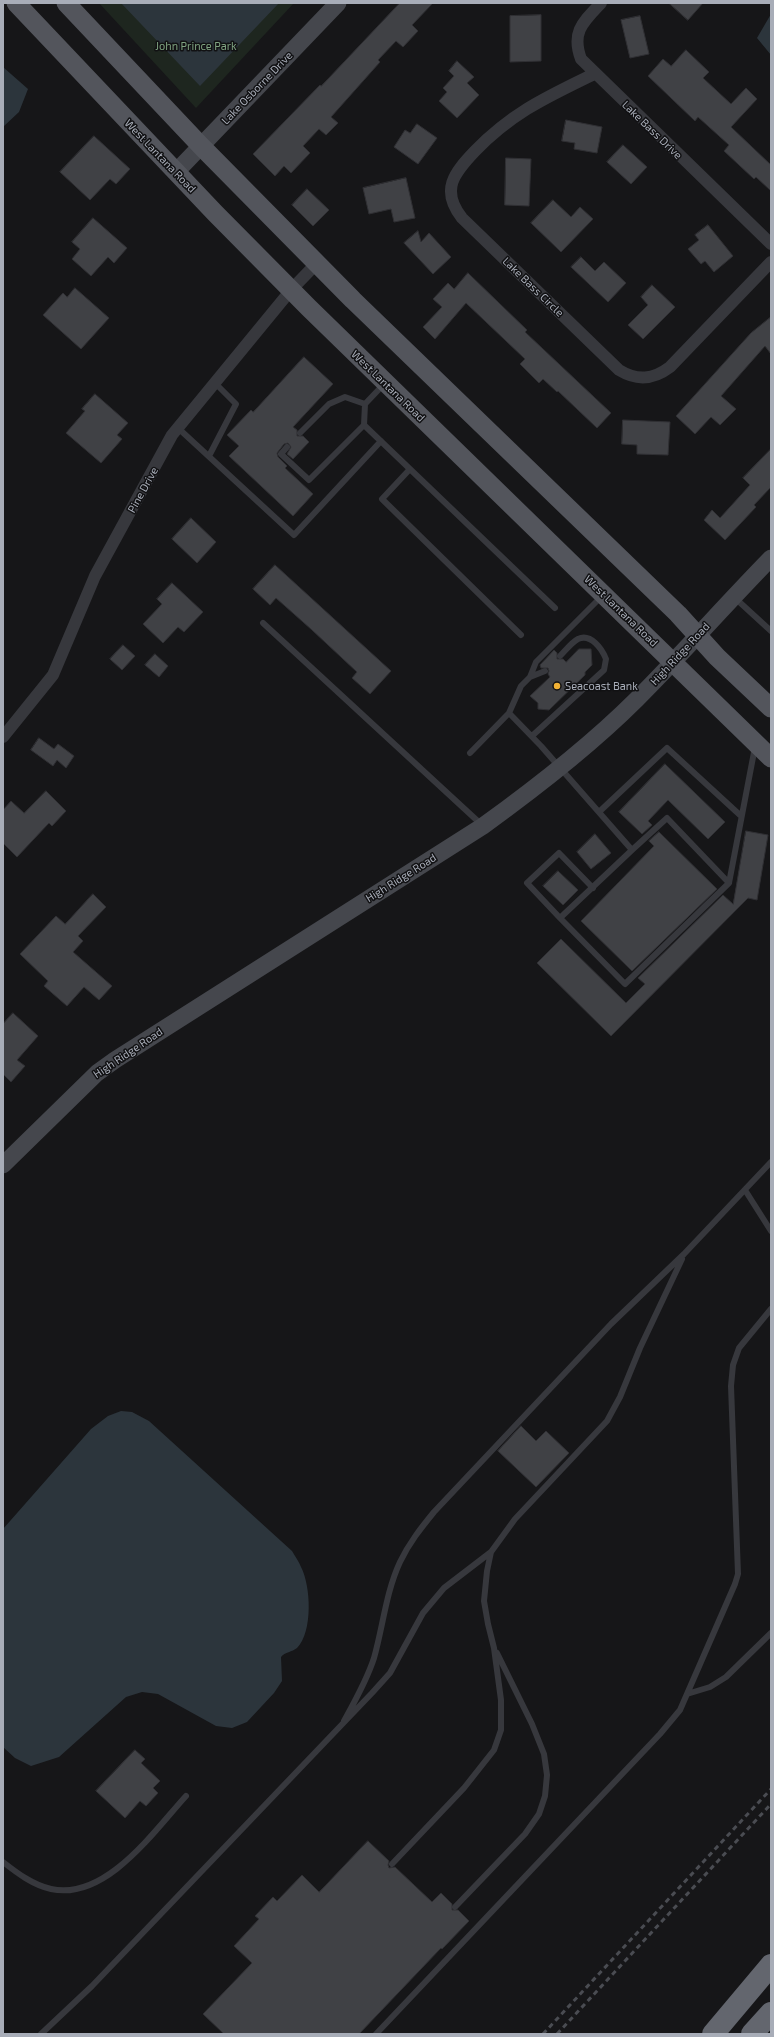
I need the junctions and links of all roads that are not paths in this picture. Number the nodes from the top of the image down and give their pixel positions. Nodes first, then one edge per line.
1 (16, 3) edge
2 (66, 3) edge
3 (338, 3) edge
4 (601, 3) edge
5 (594, 74) junction
6 (201, 146) junction
7 (176, 172) junction
8 (771, 244) edge
9 (771, 262) edge
10 (316, 264) junction
11 (291, 290) junction
12 (215, 383) junction
13 (386, 383) junction
14 (365, 404) junction
15 (364, 425) junction
16 (178, 428) junction
17 (300, 433) dead end
18 (381, 441) junction
19 (287, 447) dead end
20 (209, 456) junction
21 (410, 469) junction
22 (771, 558) edge
23 (604, 594) junction
24 (733, 597) junction
25 (555, 608) dead end
26 (263, 623) dead end
27 (771, 631) edge
28 (521, 635) dead end
29 (697, 635) junction
30 (560, 656) dead end
31 (672, 662) junction
32 (545, 671) dead end
33 (530, 677) junction
34 (771, 708) edge
35 (509, 713) junction
36 (532, 736) junction
37 (3, 737) edge
38 (756, 744) junction
39 (470, 753) dead end
40 (771, 758) edge
41 (560, 768) junction
42 (599, 812) junction
43 (741, 816) junction
44 (483, 826) junction
45 (632, 850) junction
46 (729, 883) junction
47 (593, 888) junction
48 (560, 918) junction
49 (771, 1162) edge
50 (3, 1165) edge
51 (744, 1190) junction
52 (771, 1231) edge
53 (684, 1254) junction
54 (771, 1309) edge
55 (491, 1552) junction
56 (771, 1633) edge
57 (494, 1648) junction
58 (688, 1694) junction
59 (344, 1721) junction
60 (186, 1796) dead end
61 (3, 1862) edge
62 (392, 1864) dead end
63 (455, 1907) dead end
64 (771, 1965) edge
65 (771, 2013) edge
66 (44, 2032) edge
67 (376, 2034) edge
68 (713, 2034) edge
69 (752, 2034) edge

1 - 7 main road, West Lantana Road
2 - 6 main road
3 - 6 street, Lake Osborne Drive
4 - 5 street, Lake Bass Drive
5 - 8 street, Lake Bass Drive
5 - 9 street, Lake Bass Circle
6 - 7 street, Lake Osborne Drive
6 - 10 main road
7 - 11 main road, West Lantana Road
10 - 11 street, Pine Drive
10 - 29 main road
11 - 12 street, Pine Drive
11 - 13 main road, West Lantana Road
12 - 16 street, Pine Drive
12 - 20 lane
13 - 14 lane
13 - 23 main road, West Lantana Road
14 - 15 lane
14 - 17 lane
15 - 18 lane
15 - 19 lane
16 - 20 lane
16 - 37 street, Pine Drive
18 - 20 lane
18 - 21 lane
21 - 25 lane
21 - 28 lane
22 - 24 street, High Ridge Road
23 - 31 main road, West Lantana Road
23 - 33 lane
24 - 27 lane
24 - 29 street, High Ridge Road
26 - 44 lane
29 - 31 street, High Ridge Road
29 - 34 main road
30 - 36 lane
31 - 38 main road, West Lantana Road
31 - 41 street, High Ridge Road
32 - 33 lane
33 - 35 lane
35 - 36 lane
35 - 39 lane
36 - 41 lane
38 - 40 main road, West Lantana Road
38 - 43 lane
41 - 42 lane
41 - 44 street, High Ridge Road
42 - 43 lane
42 - 45 lane
43 - 46 lane
44 - 50 street, High Ridge Road
45 - 46 lane
45 - 47 lane
46 - 48 lane
47 - 48 lane
47 - 48 lane
49 - 51 lane
51 - 52 lane
51 - 53 lane
53 - 55 lane
53 - 59 lane
54 - 58 lane
55 - 57 lane
55 - 59 lane
56 - 58 lane
57 - 62 lane
57 - 63 lane
58 - 67 lane
59 - 66 lane
60 - 61 lane
64 - 68 highway
65 - 69 highway

